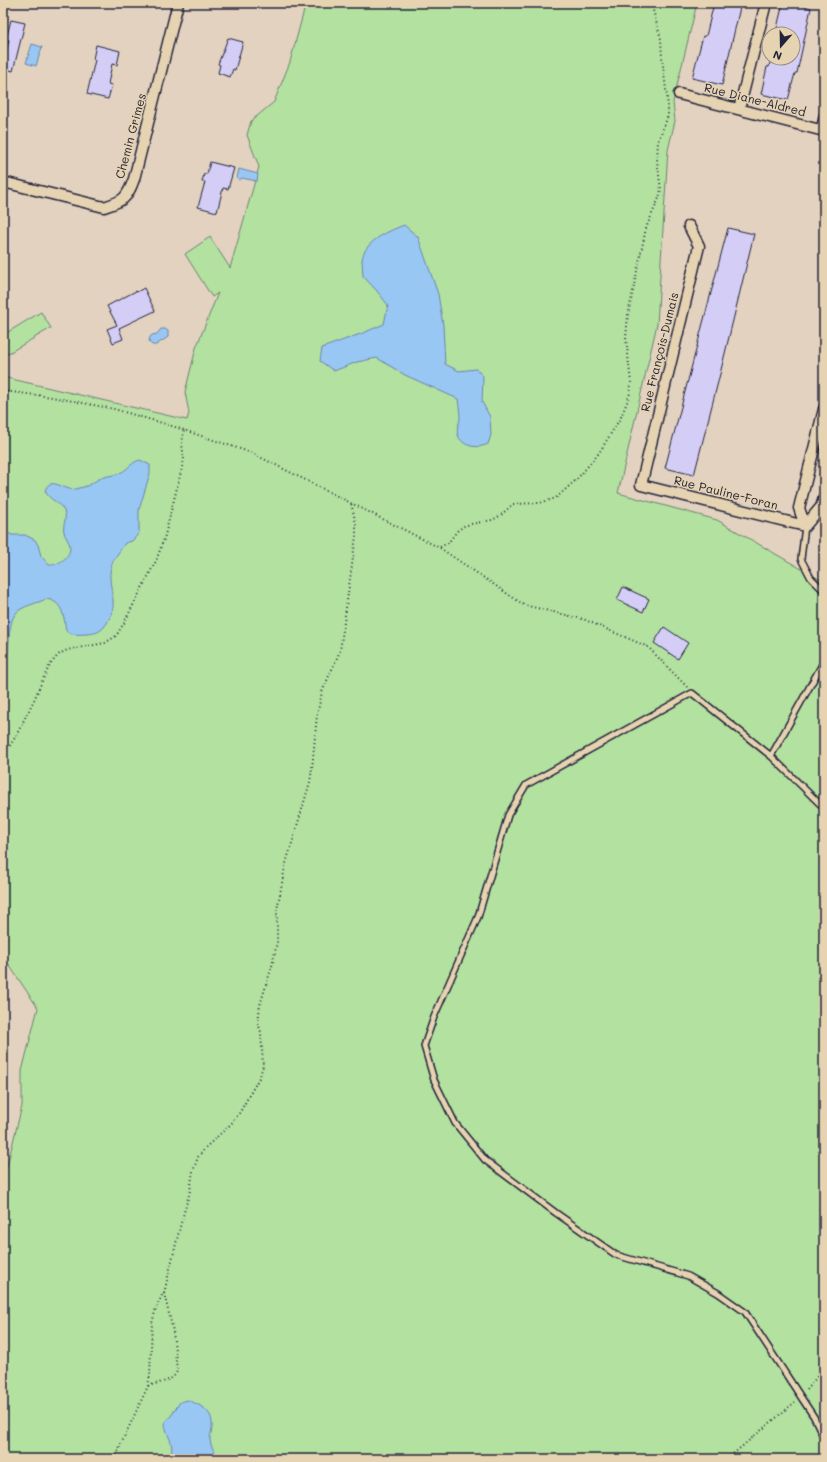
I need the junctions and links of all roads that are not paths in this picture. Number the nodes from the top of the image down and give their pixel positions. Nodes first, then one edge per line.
1 (178, 3) edge
2 (766, 3) edge
3 (679, 94) dead end
4 (739, 109) junction
5 (824, 109) edge
6 (821, 130) edge
7 (3, 182) edge
8 (690, 226) dead end
9 (824, 409) edge
10 (641, 485) joint
11 (824, 498) edge
12 (805, 526) junction
13 (824, 591) edge
14 (824, 661) edge
15 (771, 756) junction
16 (824, 808) edge
17 (824, 1438) edge

1 - 7 street, Chemin Grimes
2 - 4 street
3 - 4 street, Rue Diane-Aldred
4 - 6 street, Rue Diane-Aldred
5 - 6 lane
8 - 10 street, Rue François-Dumais
9 - 12 street
10 - 12 street, Rue Pauline-Foran
11 - 12 street
12 - 13 lane
14 - 15 lane
15 - 16 lane
15 - 17 lane

